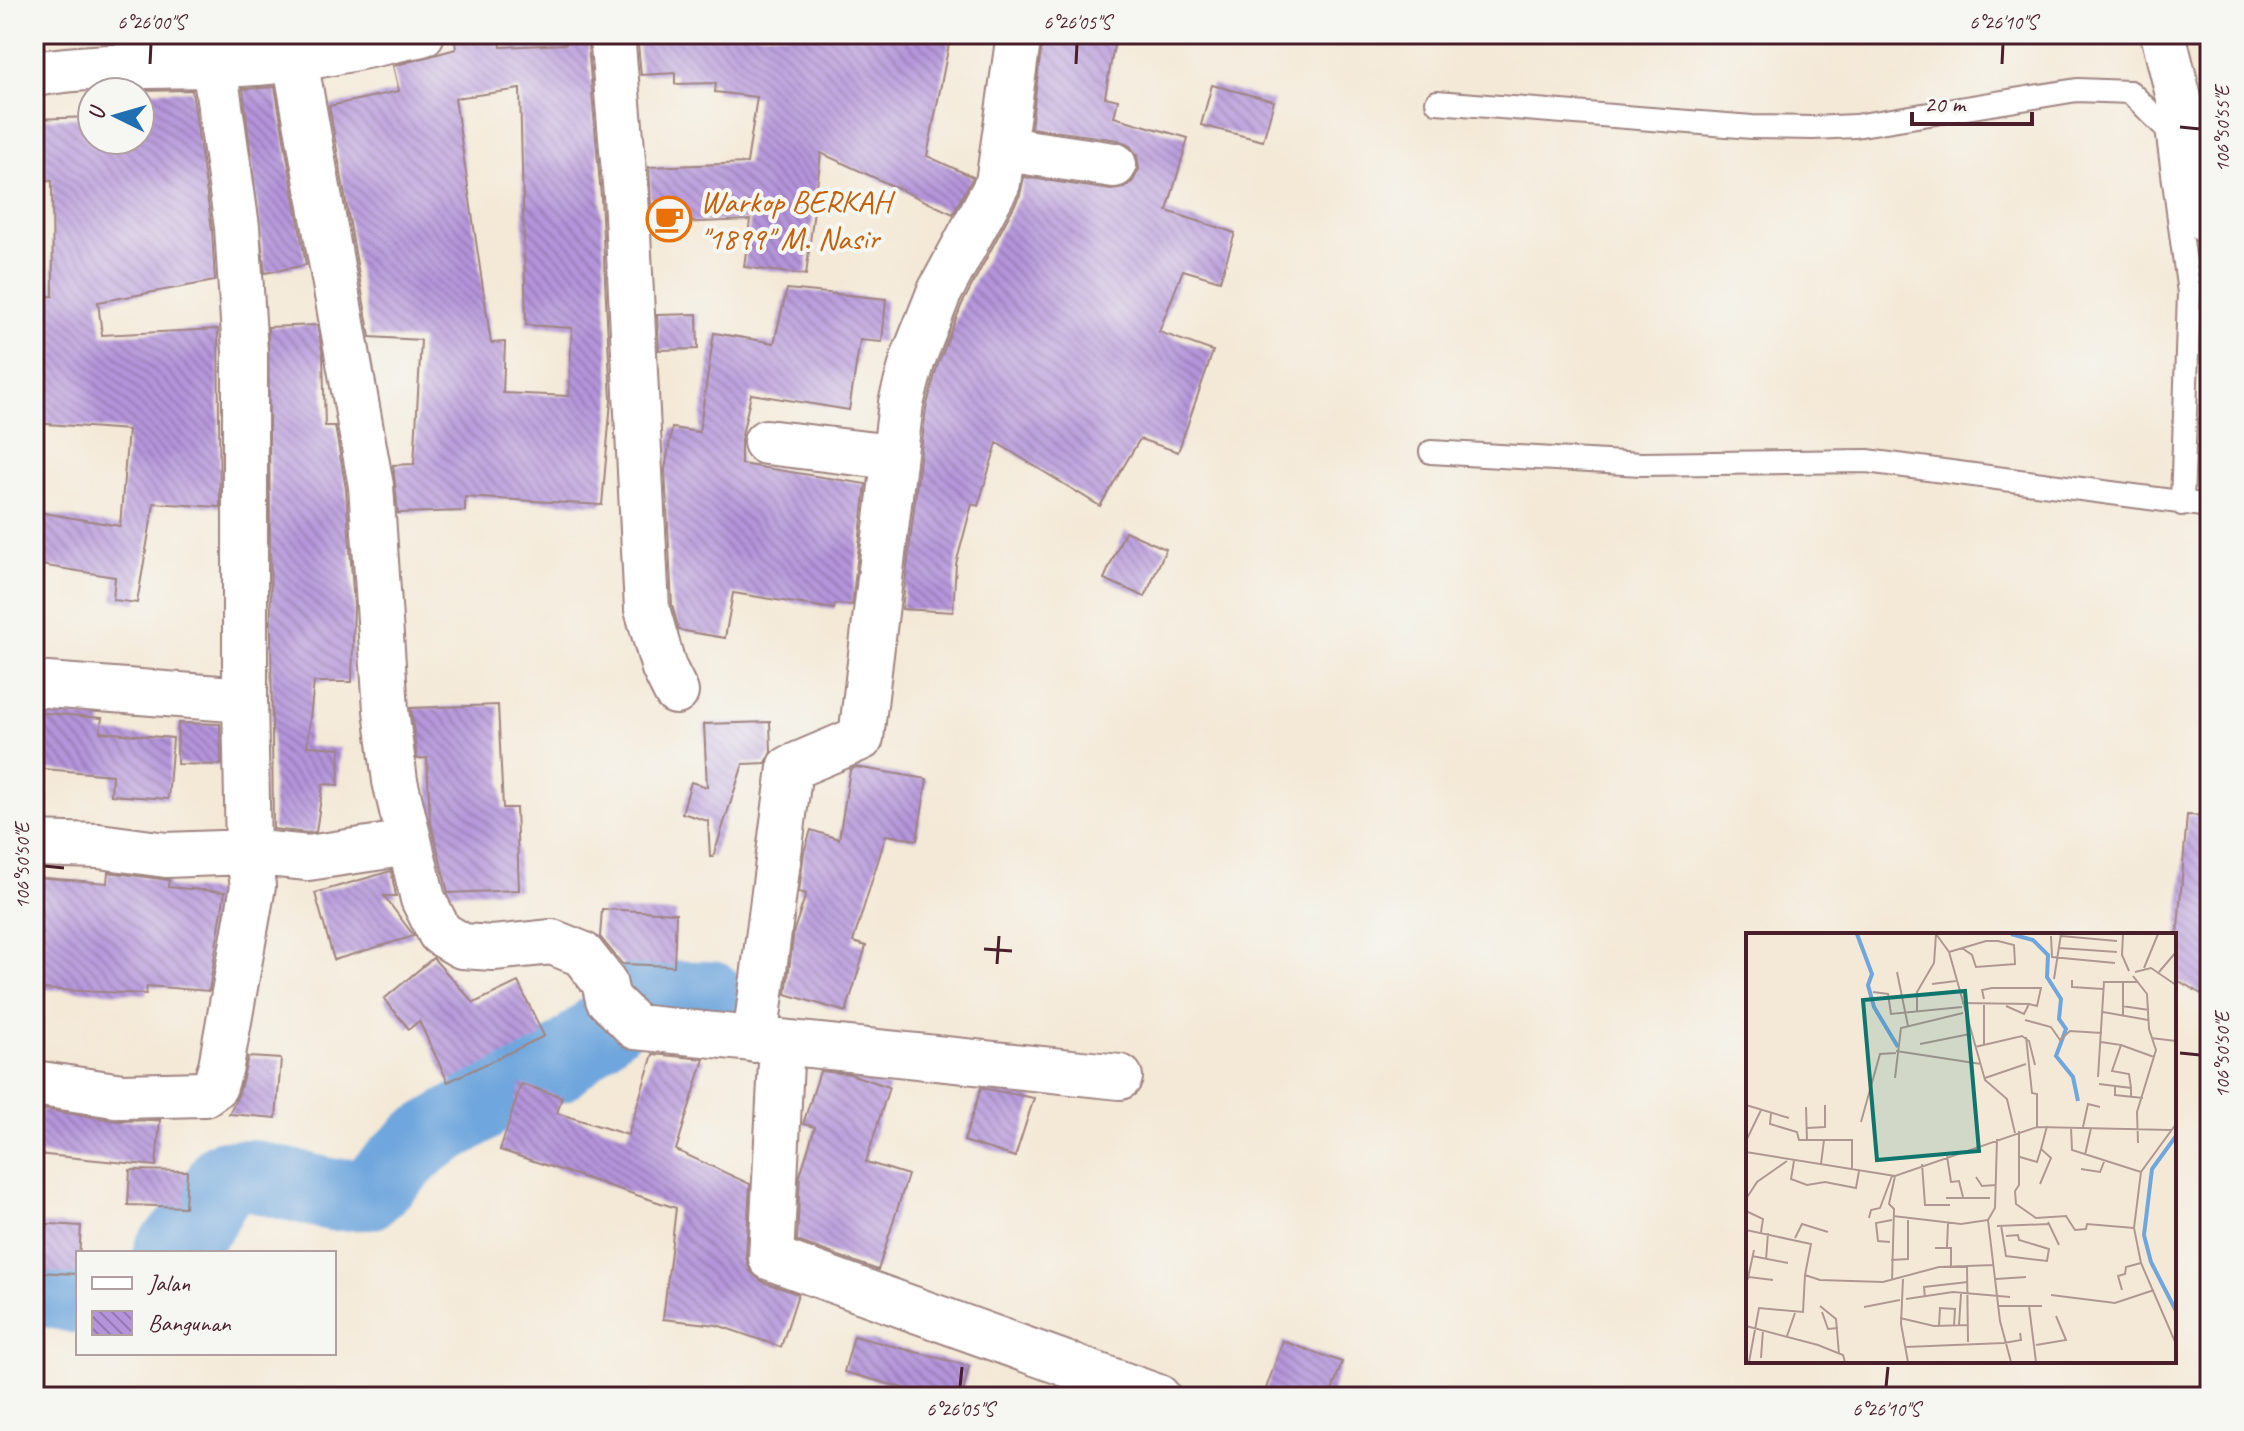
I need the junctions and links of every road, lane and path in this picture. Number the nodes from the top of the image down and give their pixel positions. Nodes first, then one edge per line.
1 (422, 34) edge
2 (612, 34) edge
3 (1019, 34) edge
4 (2163, 34) edge
5 (166, 49) edge
6 (295, 59) junction
7 (214, 64) junction
8 (34, 74) edge
9 (1437, 102) dead end
10 (1005, 149) junction
11 (1114, 165) dead end
12 (2210, 223) edge
13 (766, 442) dead end
14 (1431, 452) dead end
15 (892, 457) junction
16 (2182, 504) junction
17 (2210, 506) edge
18 (34, 684) edge
19 (676, 692) dead end
20 (245, 700) junction
21 (409, 843) junction
22 (34, 844) edge
23 (250, 868) junction
24 (769, 1042) junction
25 (1120, 1077) dead end
26 (34, 1083) edge
27 (1158, 1397) edge

1 - 6 street
2 - 19 street
3 - 10 street
4 - 12 street
5 - 7 street
5 - 8 street
6 - 7 street
6 - 21 street
7 - 20 street
9 - 16 lane
10 - 11 street
10 - 15 street
13 - 15 street
14 - 16 lane
15 - 24 street
16 - 17 lane
18 - 20 street
20 - 23 street
21 - 23 street
21 - 24 street
22 - 23 street
23 - 26 street
24 - 25 street
24 - 27 street

